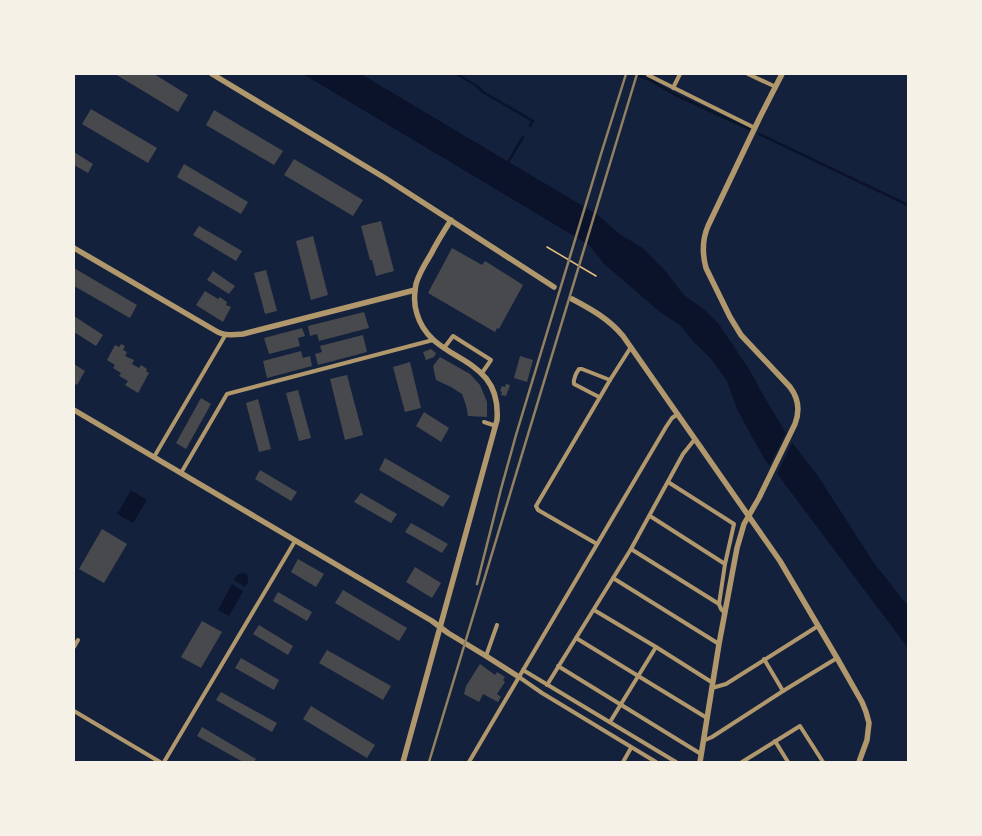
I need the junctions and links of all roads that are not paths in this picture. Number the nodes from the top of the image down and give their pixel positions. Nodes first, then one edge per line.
1 (212, 74) edge
2 (680, 74) edge
3 (748, 74) edge
4 (782, 74) edge
5 (648, 75) edge
6 (776, 87) junction
7 (673, 88) junction
8 (755, 128) junction
9 (451, 220) junction
10 (74, 248) edge
11 (554, 287) dead end
12 (415, 290) junction
13 (572, 298) dead end
14 (226, 334) junction
15 (433, 340) junction
16 (630, 347) junction
17 (444, 348) junction
18 (482, 373) junction
19 (610, 380) junction
20 (600, 397) junction
21 (74, 410) edge
22 (678, 414) junction
23 (484, 422) dead end
24 (496, 426) junction
25 (695, 439) junction
26 (154, 457) junction
27 (181, 473) junction
28 (668, 482) junction
29 (650, 516) junction
30 (748, 516) junction
31 (296, 541) junction
32 (597, 544) junction
33 (631, 549) junction
34 (725, 564) junction
35 (612, 578) junction
36 (719, 604) junction
37 (594, 610) junction
38 (725, 613) junction
39 (498, 625) dead end
40 (818, 626) junction
41 (440, 627) junction
42 (576, 638) junction
43 (78, 640) dead end
44 (719, 644) junction
45 (74, 647) edge
46 (656, 647) junction
47 (486, 656) junction
48 (837, 658) junction
49 (764, 659) junction
50 (558, 666) junction
51 (523, 670) junction
52 (638, 676) junction
53 (519, 677) junction
54 (547, 685) junction
55 (712, 686) junction
56 (783, 691) junction
57 (621, 704) junction
58 (74, 711) edge
59 (707, 718) junction
60 (610, 722) junction
61 (703, 741) junction
62 (775, 741) junction
63 (631, 748) junction
64 (701, 754) junction
65 (160, 762) edge
66 (164, 762) edge
67 (403, 762) edge
68 (469, 762) edge
69 (623, 762) edge
70 (656, 762) edge
71 (676, 762) edge
72 (700, 762) edge
73 (742, 762) edge
74 (788, 762) edge
75 (823, 762) edge
76 (859, 762) edge

1 - 9 street
2 - 7 street
3 - 6 street
4 - 6 street
5 - 7 street
6 - 8 street
7 - 8 street
8 - 30 street
9 - 11 street
9 - 12 street
10 - 14 street
12 - 14 street
12 - 15 street
13 - 16 street
14 - 26 street
15 - 17 street
15 - 27 street
16 - 19 street
16 - 22 street
17 - 18 street
17 - 18 street
18 - 24 street
19 - 20 street
19 - 20 street
20 - 32 street
21 - 26 street
22 - 25 street
22 - 32 street
23 - 24 street
24 - 41 street
25 - 28 street
25 - 30 street
26 - 27 street
27 - 31 street
28 - 29 street
28 - 34 street
29 - 33 street
29 - 34 street
30 - 38 street
30 - 40 street
31 - 41 street
31 - 66 street
32 - 51 street
33 - 35 street
33 - 36 street
34 - 36 street
35 - 37 street
35 - 44 street
36 - 38 street
37 - 42 street
37 - 46 street
38 - 44 street
39 - 47 street
40 - 48 street
40 - 49 street
41 - 47 street
41 - 67 street
42 - 50 street
42 - 52 street
43 - 45 street
44 - 55 street
46 - 52 street
46 - 55 street
47 - 53 street
48 - 56 street
48 - 76 street
49 - 55 street
49 - 56 street
50 - 54 street
50 - 57 street
51 - 53 street
51 - 54 street
52 - 57 street
52 - 59 street
53 - 63 street
53 - 68 street
54 - 60 street
55 - 59 street
56 - 61 street
57 - 60 street
57 - 64 street
58 - 65 street
59 - 61 street
60 - 71 street
61 - 64 street
62 - 73 street
62 - 74 street
62 - 75 street
63 - 69 street
63 - 70 street
64 - 72 street

